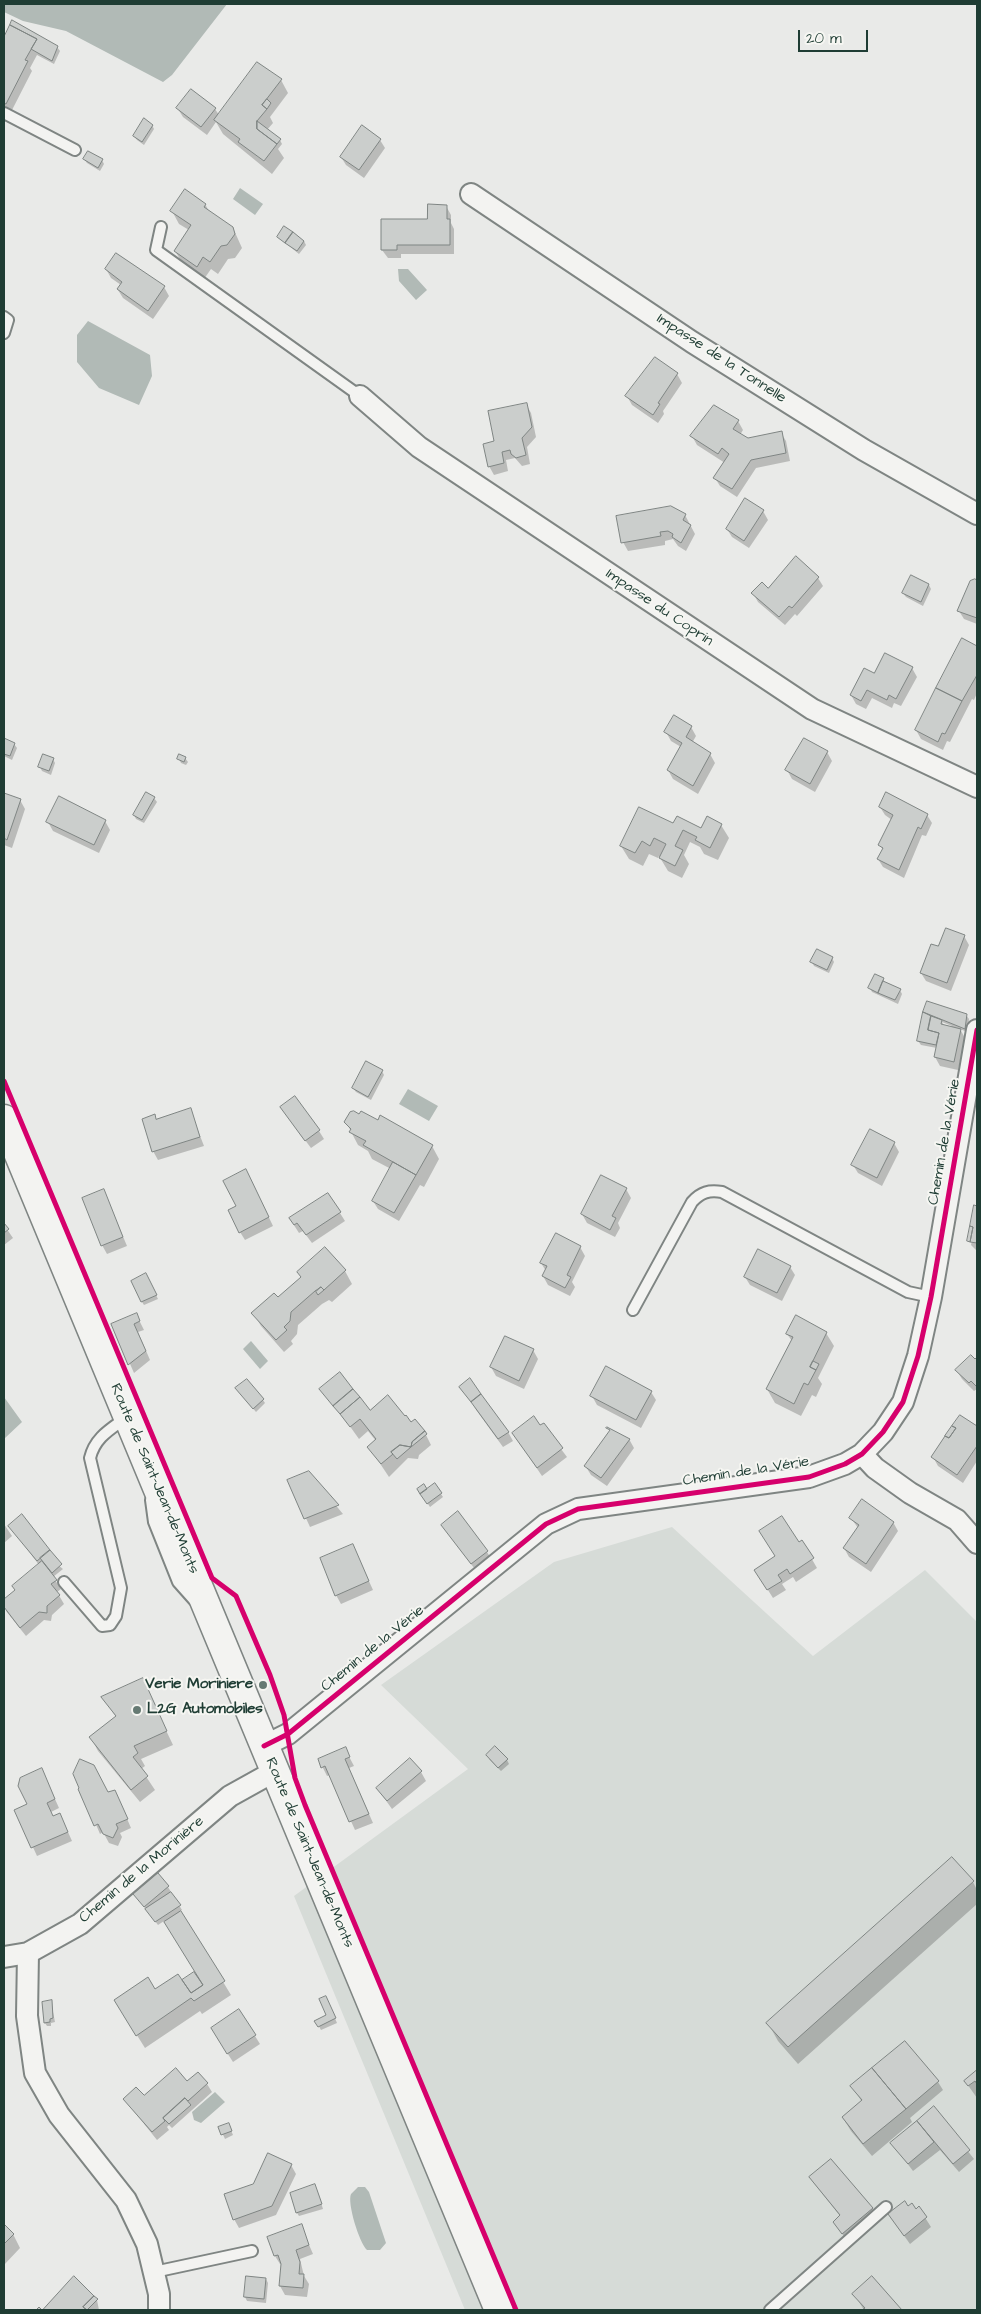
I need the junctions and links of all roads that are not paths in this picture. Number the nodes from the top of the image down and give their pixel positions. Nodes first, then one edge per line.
1 (4, 113) edge
2 (75, 150) dead end
3 (471, 194) dead end
4 (161, 227) dead end
5 (6, 318) edge
6 (4, 333) edge
7 (360, 396) joint
8 (977, 514) edge
9 (977, 787) edge
10 (977, 1030) edge
11 (4, 1119) edge
12 (931, 1297) junction
13 (633, 1310) dead end
14 (128, 1417) junction
15 (862, 1454) junction
16 (977, 1543) edge
17 (64, 1582) dead end
18 (264, 1746) junction
19 (275, 1771) junction
20 (28, 1953) junction
21 (4, 1957) edge
22 (886, 2207) dead end
23 (252, 2250) dead end
24 (154, 2272) junction
25 (159, 2310) edge
26 (499, 2310) edge
27 (770, 2310) edge

1 - 2 lane
3 - 8 street, Impasse de la Tonnelle
4 - 7 lane
5 - 6 lane
7 - 9 street, Impasse du Coprin
10 - 12 street, Chemin de la Vérie
11 - 14 main road, Route de Saint-Jean-de-Monts
12 - 13 lane
12 - 15 street, Chemin de la Vérie
14 - 17 lane
14 - 18 main road, Route de Saint-Jean-de-Monts
15 - 16 street
15 - 18 street, Chemin de la Vérie
18 - 19 main road, Route de Saint-Jean-de-Monts
19 - 20 street, Chemin de la Morinière
19 - 26 main road, Route de Saint-Jean-de-Monts
20 - 21 street, Chemin de la Morinière
20 - 24 street
22 - 27 lane
23 - 24 lane
24 - 25 street

